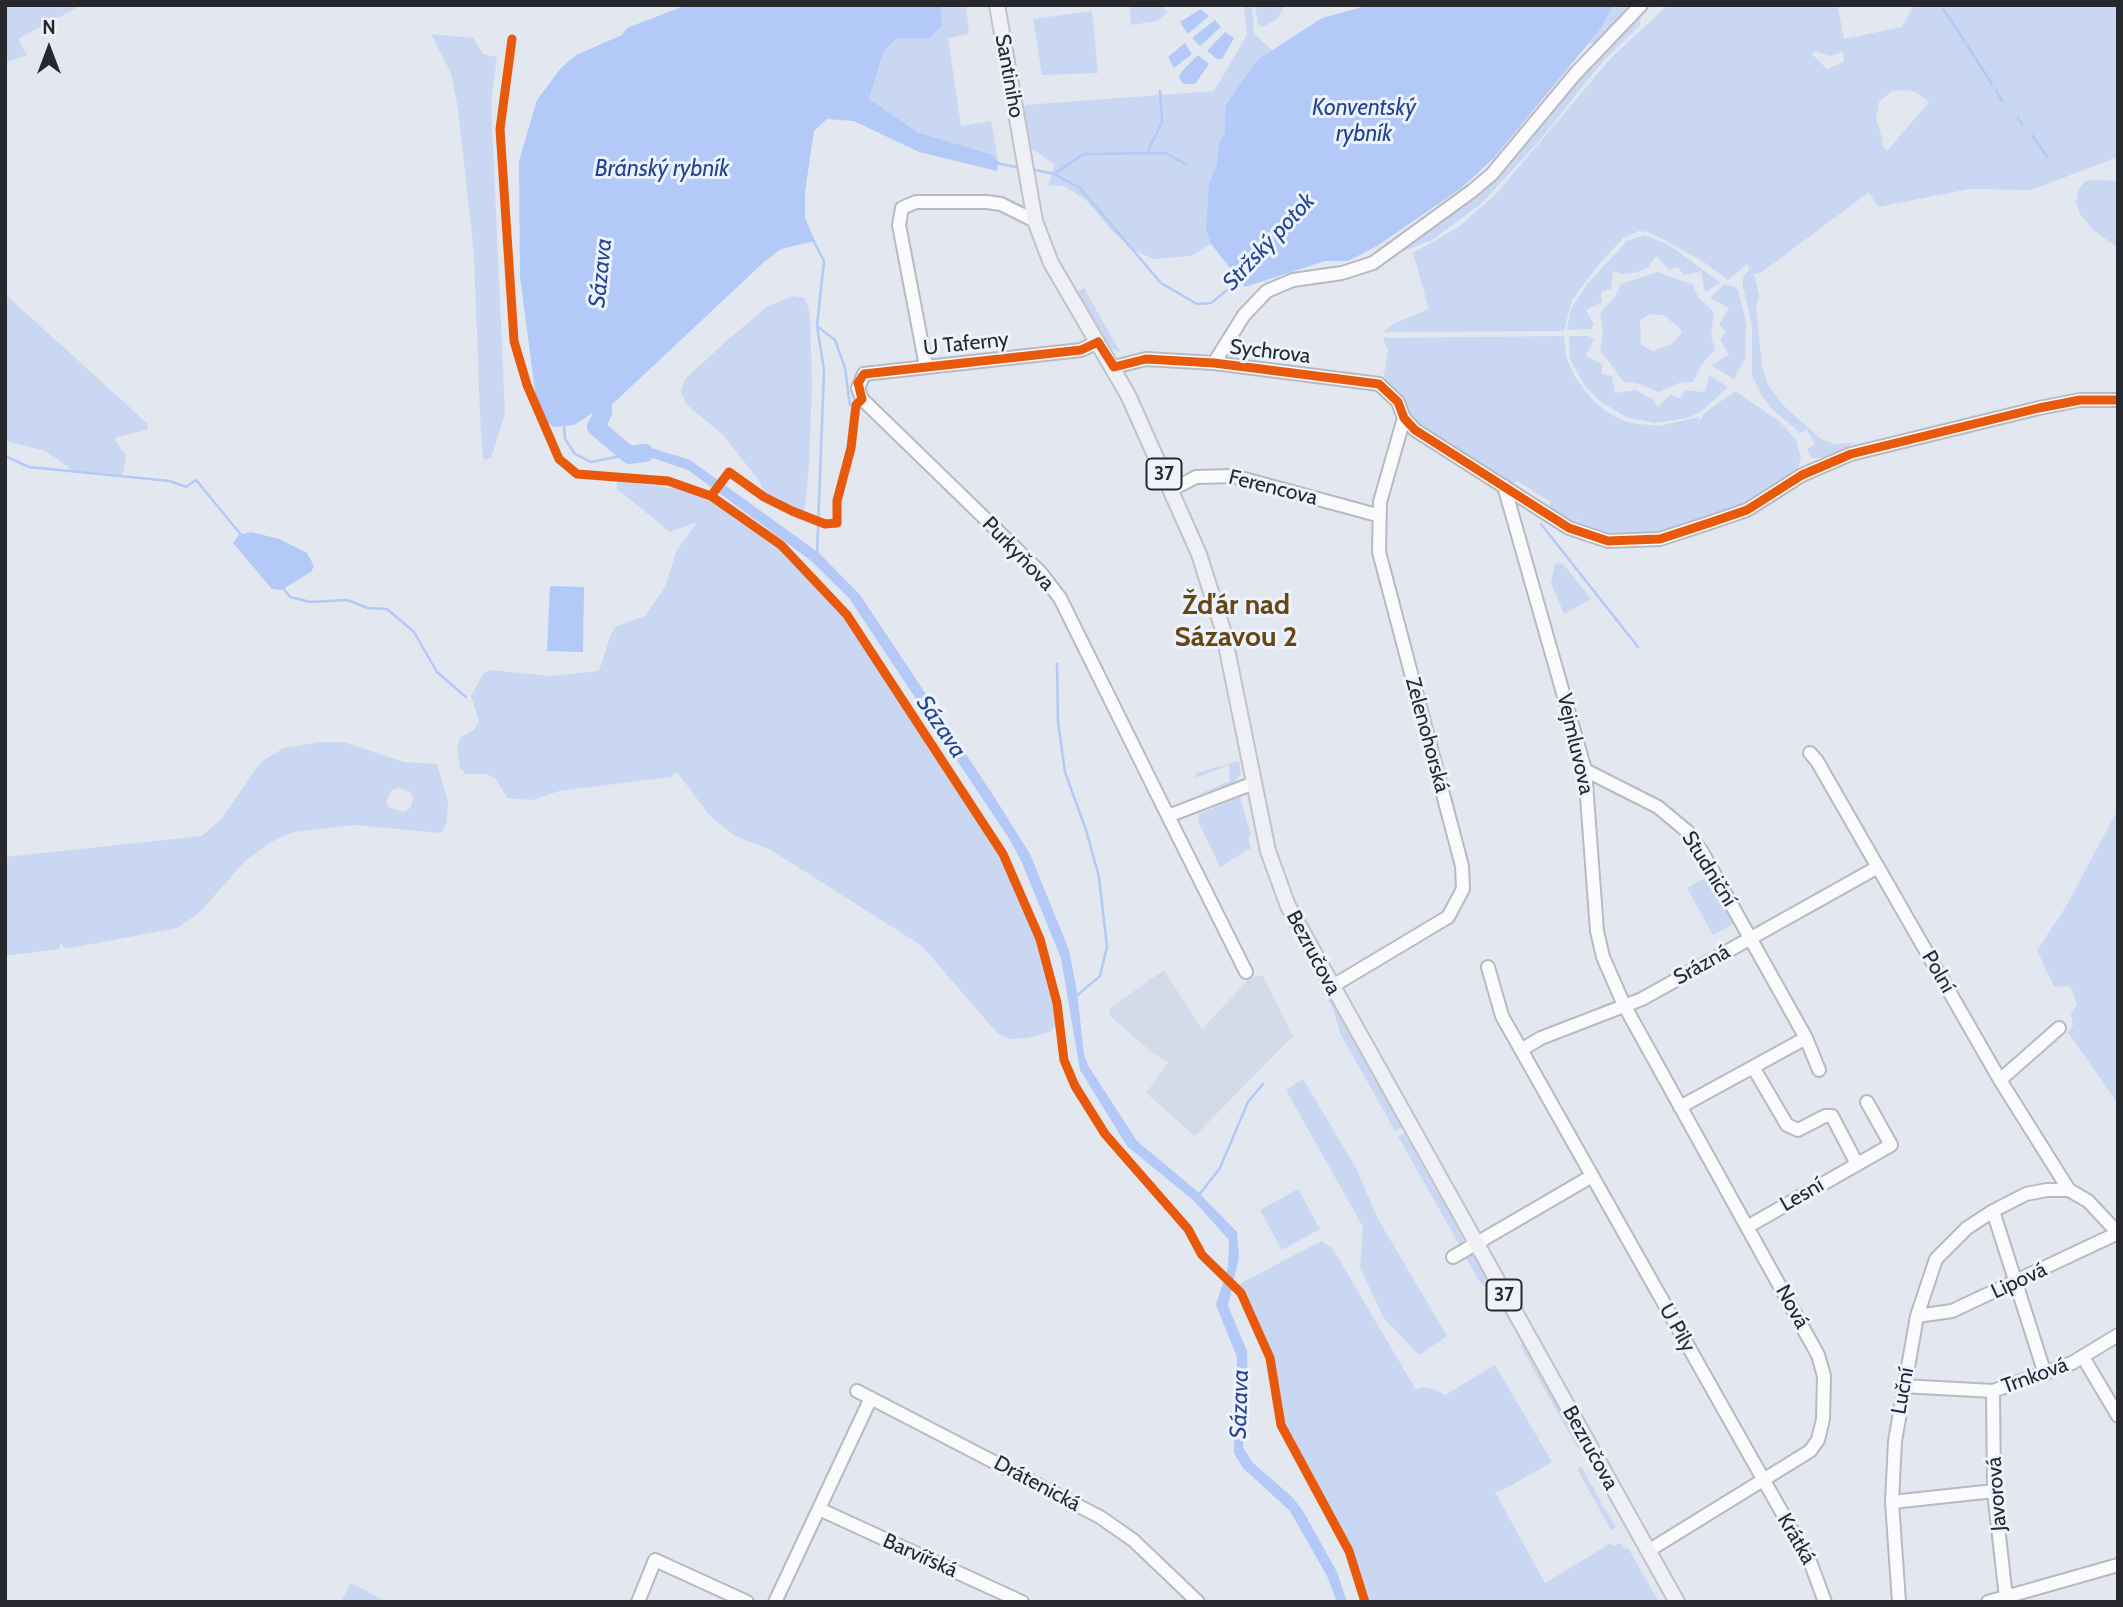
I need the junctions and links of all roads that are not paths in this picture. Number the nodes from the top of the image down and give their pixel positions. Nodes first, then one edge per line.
1 (997, 5) edge
2 (1641, 5) edge
3 (1035, 221) junction
4 (1098, 342) junction
5 (1214, 363) junction
6 (926, 366) junction
7 (1114, 367) junction
8 (862, 399) joint
9 (2118, 400) edge
10 (1404, 418) junction
11 (1504, 486) junction
12 (1171, 490) junction
13 (1377, 515) junction
14 (1810, 753) dead end
15 (1585, 770) junction
16 (1254, 783) junction
17 (1168, 816) junction
18 (1878, 867) junction
19 (1751, 938) junction
20 (1488, 967) dead end
21 (1246, 972) dead end
22 (1331, 988) junction
23 (1624, 1005) junction
24 (2059, 1028) dead end
25 (1806, 1038) junction
26 (1521, 1050) junction
27 (1753, 1067) junction
28 (1819, 1070) dead end
29 (2000, 1080) junction
30 (1867, 1102) dead end
31 (1680, 1107) junction
32 (1857, 1164) junction
33 (1592, 1176) junction
34 (2069, 1190) junction
35 (1993, 1211) junction
36 (1747, 1227) junction
37 (2118, 1233) edge
38 (1475, 1244) junction
39 (1453, 1256) dead end
40 (2015, 1284) junction
41 (1917, 1317) junction
42 (2118, 1335) edge
43 (2083, 1357) junction
44 (2045, 1374) junction
45 (1902, 1386) junction
46 (858, 1391) dead end
47 (1993, 1391) junction
48 (871, 1398) junction
49 (2118, 1416) edge
50 (1761, 1479) junction
51 (1994, 1491) junction
52 (1892, 1502) junction
53 (819, 1509) junction
54 (1648, 1551) junction
55 (2118, 1565) edge
56 (2006, 1598) junction
57 (638, 1602) edge
58 (747, 1602) edge
59 (775, 1602) edge
60 (1022, 1602) edge
61 (1198, 1602) edge
62 (1677, 1602) edge
63 (1825, 1602) edge
64 (1899, 1602) edge
65 (1988, 1602) edge

1 - 3 main road, Santiniho / 37
2 - 5 street, Sychrova
3 - 4 main road, Bezručova / 37
3 - 6 street, U Taferny
4 - 6 street, U Taferny
4 - 7 main road, Bezručova / 37
5 - 7 street, Sychrova
5 - 10 street, Sychrova
6 - 8 street, U Taferny
7 - 12 main road, Bezručova / 37
8 - 17 street, Purkyňova
9 - 11 street, Sychrova
10 - 11 street, Sychrova
10 - 13 street, Zelenohorská
11 - 15 street, Vejmluvova
12 - 13 street, Ferencova
12 - 16 main road, Bezručova / 37
13 - 22 street, Zelenohorská
14 - 18 street, Polní
15 - 19 street, Studniční
15 - 23 street, Vejmluvova
16 - 17 street
16 - 22 main road, Bezručova / 37
17 - 21 street, Purkyňova
18 - 19 street, Srázná
18 - 29 street, Polní
19 - 23 street, Srázná
19 - 25 street
20 - 26 street, U Pily
22 - 38 main road, Bezručova / 37
23 - 26 street, Srázná
23 - 31 street, Nová
24 - 29 street
25 - 27 street
25 - 28 street
26 - 33 street, U Pily
27 - 31 street
27 - 32 street
29 - 34 street, Polní
30 - 32 street, Lesní
31 - 36 street, Nová
32 - 36 street, Lesní
33 - 38 street
33 - 50 street, U Pily
34 - 35 street, Luční
34 - 37 street
35 - 40 street
35 - 41 street, Luční
36 - 50 street, Nová
37 - 40 street, Lipová
38 - 39 street
38 - 54 main road, Bezručova / 37
40 - 41 street, Lipová
40 - 44 street
41 - 45 street, Luční
42 - 43 street, Trnková
43 - 44 street, Trnková
43 - 49 street
44 - 47 street, Trnková
45 - 47 street, Trnková
45 - 52 street, Luční
46 - 48 street, Drátenická
47 - 51 street, Javorová
48 - 53 street
48 - 61 street, Drátenická
50 - 54 street, Nová
50 - 63 street, Krátká
51 - 52 street
51 - 56 street, Javorová
52 - 64 street, Luční
53 - 59 street
53 - 60 street, Barvířská
54 - 62 main road, Bezručova / 37
55 - 56 street
56 - 65 street
57 - 58 street

